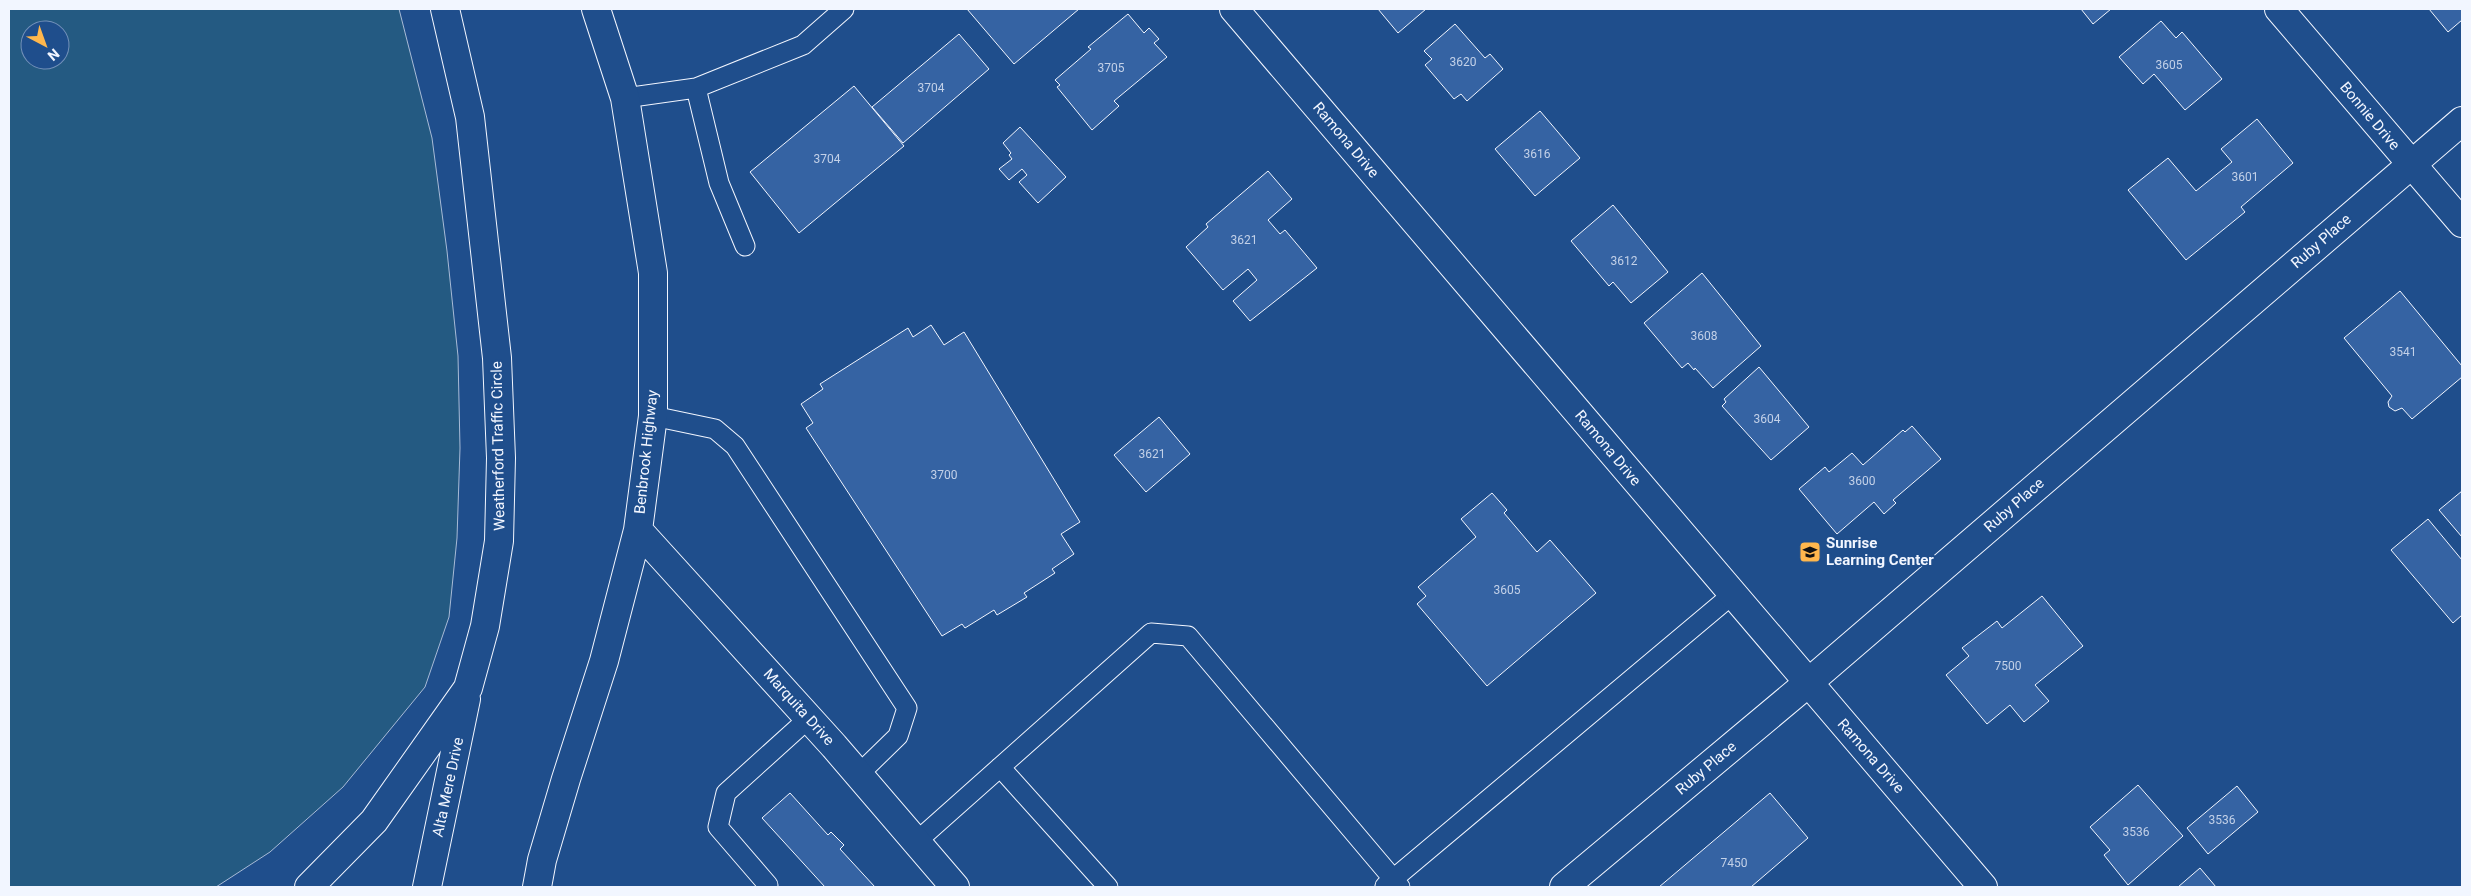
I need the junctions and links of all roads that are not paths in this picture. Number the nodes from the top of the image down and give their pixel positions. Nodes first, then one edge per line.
1 (445, 9) edge
2 (596, 9) edge
3 (844, 9) edge
4 (1234, 9) edge
5 (2279, 9) edge
6 (696, 88) junction
7 (625, 98) junction
8 (2462, 121) edge
9 (2411, 164) junction
10 (2462, 223) edge
11 (745, 246) dead end
12 (653, 416) junction
13 (638, 530) junction
14 (1733, 594) junction
15 (1808, 682) junction
16 (468, 688) junction
17 (809, 718) junction
18 (1000, 767) junction
19 (859, 774) junction
20 (916, 842) junction
21 (1392, 884) edge
22 (309, 887) edge
23 (427, 887) edge
24 (537, 887) edge
25 (766, 887) edge
26 (955, 887) edge
27 (1108, 887) edge
28 (1564, 887) edge
29 (1983, 887) edge

1 - 16 street, Weatherford Traffic Circle
2 - 7 street, Benbrook Highway
3 - 6 lane
4 - 14 street, Ramona Drive
5 - 9 street, Bonnie Drive
6 - 7 lane
6 - 11 lane
7 - 12 street, Benbrook Highway
8 - 9 street, Ruby Place
9 - 10 street, Bonnie Drive
9 - 15 street, Ruby Place
12 - 13 street, Benbrook Highway
12 - 19 lane
13 - 17 street, Marquita Drive
13 - 24 street, Benbrook Highway
14 - 15 street, Ramona Drive
14 - 21 lane
15 - 28 street, Ruby Place
15 - 29 street, Ramona Drive
16 - 22 street, Weatherford Traffic Circle
16 - 23 street, Alta Mere Drive
17 - 19 street, Marquita Drive
17 - 25 lane
18 - 20 lane
18 - 21 lane
18 - 27 lane
19 - 20 street, Marquita Drive
20 - 26 street, Marquita Drive

